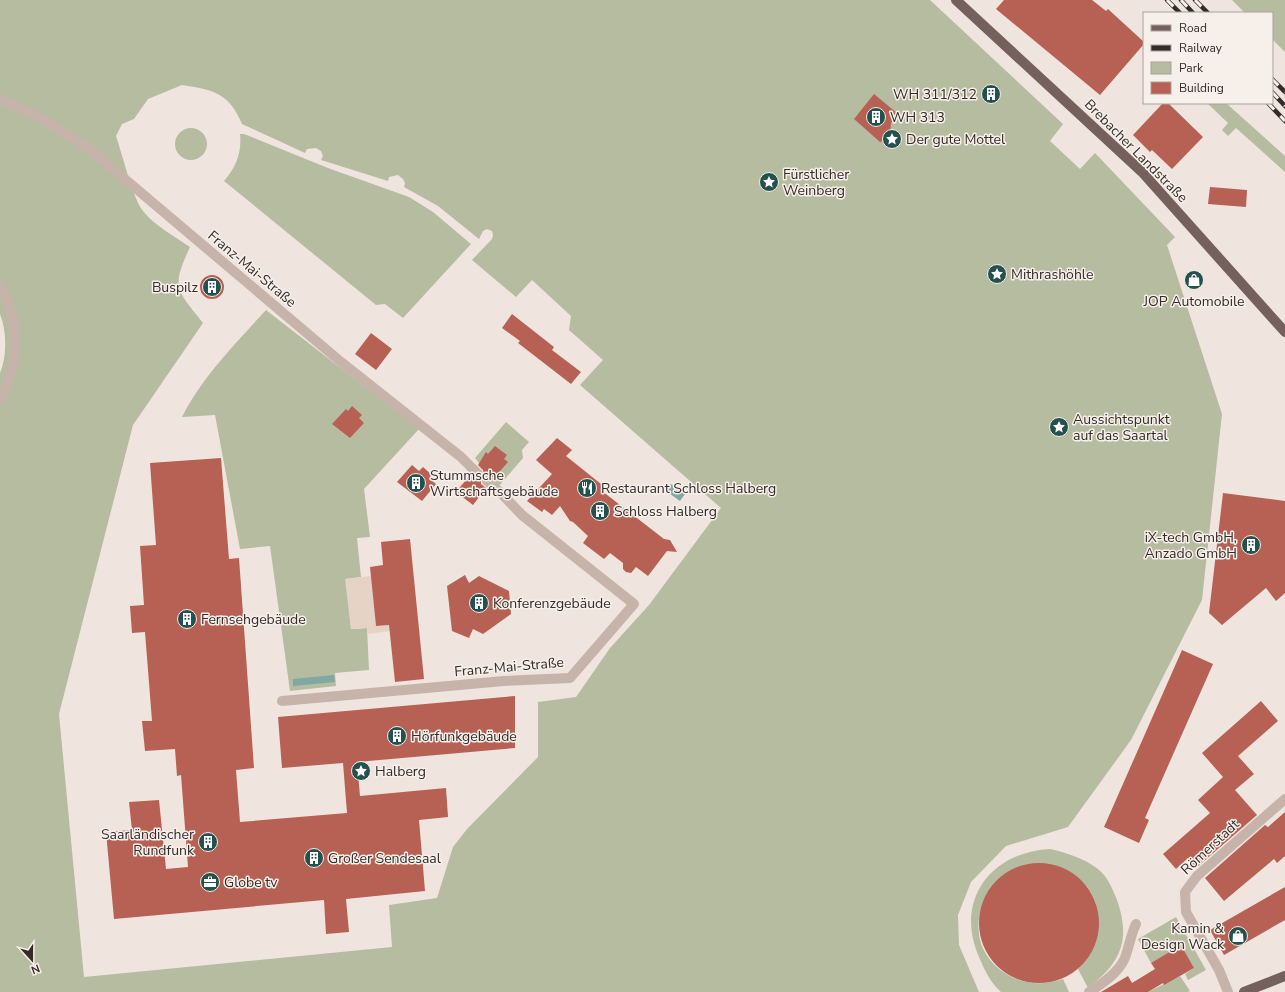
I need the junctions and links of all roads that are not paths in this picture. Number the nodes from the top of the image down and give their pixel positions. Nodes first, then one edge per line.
1 (956, 0) edge
2 (0, 99) edge
3 (0, 286) edge
4 (1285, 332) edge
5 (0, 400) edge
6 (478, 474) dead end
7 (487, 482) dead end
8 (282, 701) dead end
9 (1285, 799) edge
10 (1136, 924) dead end
11 (1285, 976) edge
12 (1089, 992) edge
13 (1228, 992) edge
14 (1244, 992) edge

1 - 4 main road, Brebacher Landstraße
2 - 6 street, Franz-Mai-Straße
3 - 5 street
7 - 8 street, Franz-Mai-Straße
9 - 13 street, Römerstadt
10 - 12 street
11 - 14 main road

